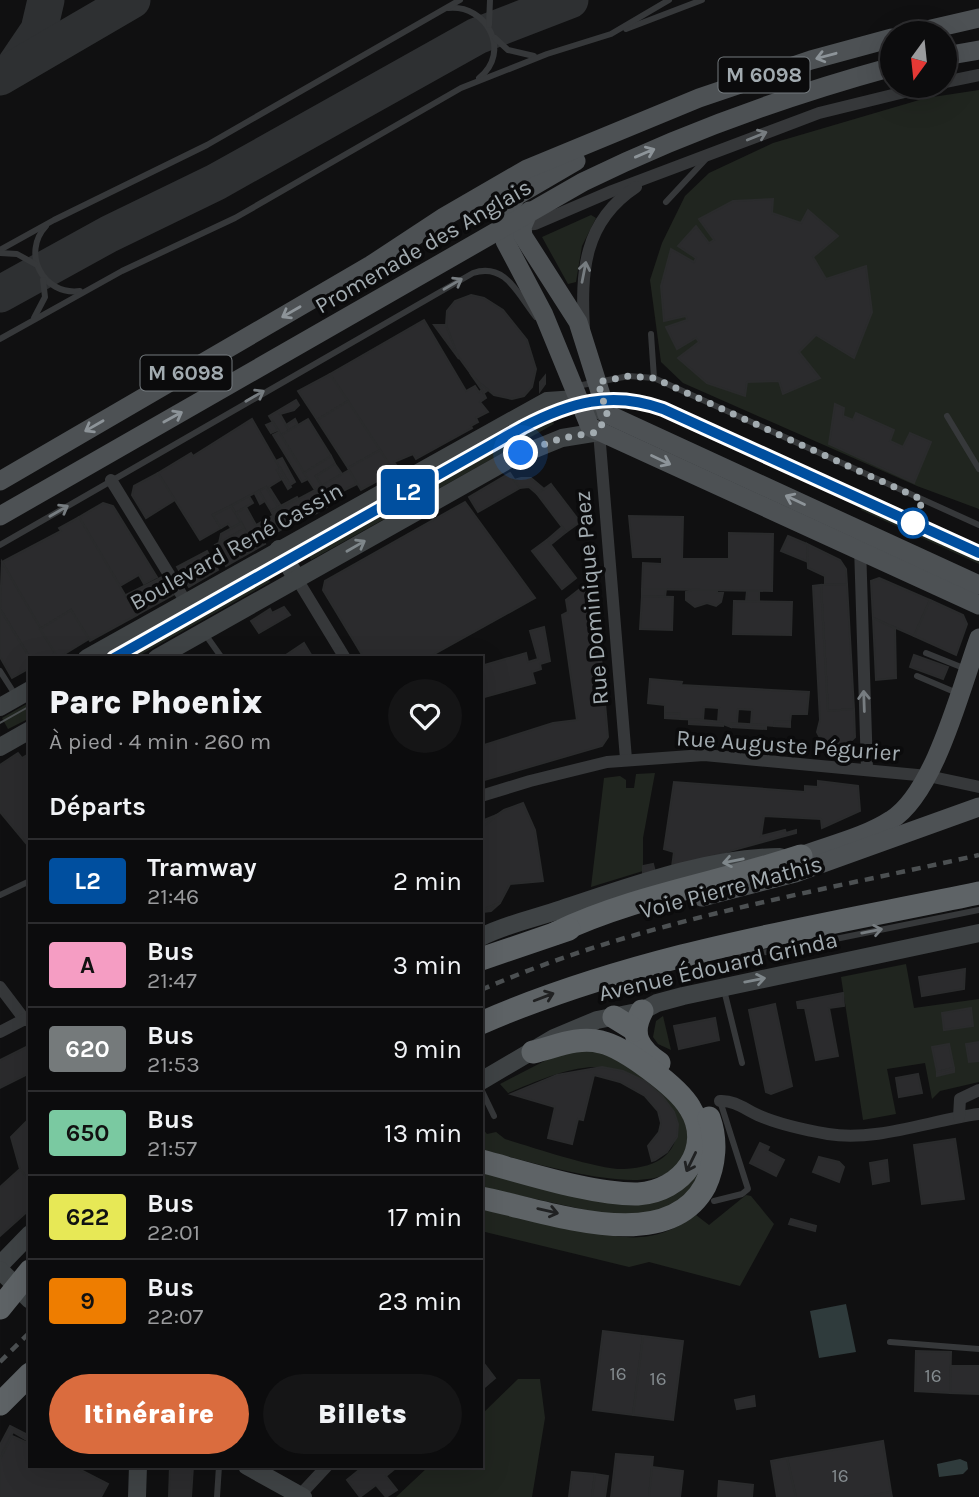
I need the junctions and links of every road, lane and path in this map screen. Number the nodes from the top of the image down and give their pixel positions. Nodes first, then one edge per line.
1 (460, 0) edge
2 (490, 0) edge
3 (668, 0) edge
4 (702, 0) edge
5 (655, 3) edge
6 (436, 13) junction
7 (979, 19) edge
8 (957, 24) edge
9 (491, 30) junction
10 (611, 34) junction
11 (880, 42) edge
12 (979, 50) edge
13 (547, 54) junction
14 (957, 54) edge
15 (880, 70) edge
16 (979, 75) edge
17 (957, 80) edge
18 (472, 82) junction
19 (880, 98) edge
20 (639, 122) junction
21 (713, 154) junction
22 (649, 179) junction
23 (666, 202) dead end
24 (54, 220) junction
25 (519, 221) junction
26 (483, 239) junction
27 (508, 250) junction
28 (0, 252) edge
29 (40, 272) junction
30 (91, 287) junction
31 (24, 325) junction
32 (651, 334) dead end
33 (550, 335) junction
34 (0, 339) edge
35 (584, 340) junction
36 (273, 361) junction
37 (295, 372) junction
38 (654, 378) junction
39 (598, 382) junction
40 (573, 391) junction
41 (607, 414) junction
42 (947, 416) dead end
43 (598, 432) junction
44 (979, 469) edge
45 (111, 480) junction
46 (0, 481) edge
47 (0, 516) edge
48 (979, 525) edge
49 (858, 529) junction
50 (0, 545) edge
51 (279, 549) junction
52 (859, 550) junction
53 (297, 579) junction
54 (979, 585) edge
55 (186, 602) junction
56 (979, 605) edge
57 (203, 632) junction
58 (979, 638) edge
59 (926, 653) dead end
60 (91, 656) edge
61 (161, 656) edge
62 (221, 656) edge
63 (344, 656) edge
64 (968, 669) junction
65 (0, 671) edge
66 (917, 676) dead end
67 (958, 693) junction
68 (23, 694) edge
69 (0, 707) edge
70 (28, 733) edge
71 (0, 747) edge
72 (626, 759) junction
73 (867, 769) junction
74 (928, 776) junction
75 (979, 787) edge
76 (483, 795) edge
77 (979, 807) edge
78 (801, 856) junction
79 (28, 882) edge
80 (979, 893) edge
81 (0, 895) edge
82 (702, 897) joint
83 (979, 910) edge
84 (556, 933) junction
85 (979, 933) edge
86 (483, 936) edge
87 (684, 955) junction
88 (483, 958) edge
89 (0, 987) edge
90 (723, 987) junction
91 (614, 1017) joint
92 (27, 1018) edge
93 (639, 1021) junction
94 (483, 1022) edge
95 (0, 1032) edge
96 (533, 1052) junction
97 (742, 1063) dead end
98 (483, 1080) edge
99 (979, 1090) edge
100 (483, 1093) edge
101 (720, 1101) joint
102 (979, 1114) edge
103 (494, 1116) dead end
104 (958, 1116) junction
105 (483, 1161) edge
106 (483, 1198) edge
107 (714, 1201) dead end
108 (28, 1238) edge
109 (10, 1271) edge
110 (28, 1297) edge
111 (0, 1308) edge
112 (890, 1342) dead end
113 (979, 1349) edge
114 (28, 1376) edge
115 (0, 1404) edge
116 (138, 1468) edge
117 (219, 1468) edge
118 (251, 1468) edge
119 (325, 1468) edge
120 (302, 1496) edge
121 (137, 1497) edge
122 (217, 1497) edge

1 - 6 lane
2 - 9 lane
3 - 5 lane
4 - 10 lane
5 - 10 lane
6 - 9 lane
6 - 24 lane
7 - 8 main road
9 - 13 lane
9 - 18 lane
10 - 13 lane
11 -> 20 main road, M 6098
12 - 14 main road
13 - 18 lane
25 -> 15 main road, Promenade des Anglais / M 6098
16 - 17 street
18 - 30 lane
21 -> 19 street
20 - 25 main road
20 -> 46 main road, M 6098
21 - 22 street
21 - 23 lane
22 - 25 street
35 -> 22 street
24 - 28 lane
24 - 29 lane
25 - 26 main road, Promenade des Anglais / M 6098
25 - 27 main road
25 - 35 main road
26 - 27 main road
26 - 36 main road, Promenade des Anglais / M 6098
27 - 33 main road
28 - 29 lane
29 - 30 lane
29 - 31 lane
30 - 31 lane
31 - 34 lane
32 - 38 lane
37 -> 33 lane
33 - 40 main road
35 - 39 main road
36 - 37 lane
47 -> 36 main road, Promenade des Anglais / M 6098
45 -> 37 lane
38 - 39 lane
38 - 48 lane
39 - 40 lane
39 - 41 main road
40 - 41 main road
40 - 43 main road
40 - 51 main road, Boulevard René Cassin
41 - 43 main road
49 -> 41 main road
42 - 44 lane
43 -> 52 main road
53 -> 43 main road
43 - 72 street, Rue Dominique Paez
50 -> 45 lane
45 - 55 street
49 - 52 street
49 - 54 main road
51 - 53 main road
51 - 55 main road, Boulevard René Cassin
52 - 56 main road
73 -> 52 street
53 - 57 main road
53 - 63 street
55 - 60 main road, Boulevard René Cassin
57 - 61 main road
57 - 62 lane
58 - 64 main road
59 - 64 lane
64 - 67 main road
65 - 68 lane
66 - 67 lane
67 - 74 main road
68 - 69 main road
70 - 71 main road
72 - 73 street, Rue Auguste Pégurier
72 - 76 street, Rue Auguste Pégurier
73 - 74 street, Rue Auguste Pégurier
74 - 75 street, Rue Auguste Pégurier
74 - 78 main road
77 - 82 main road, Voie Pierre Mathis
78 - 84 highway
78 -> 86 main road
79 - 81 lane
80 - 87 highway
82 - 84 highway, Voie Pierre Mathis
87 -> 83 lane
84 - 88 highway, Voie Pierre Mathis
90 -> 85 main road, Avenue Édouard Grinda
94 -> 87 highway
89 - 92 street
90 - 93 main road, Avenue Édouard Grinda
90 - 97 lane
91 - 93 highway
91 - 96 main road, Avenue Édouard Grinda
92 - 95 street
106 -> 93 highway
96 - 98 main road, Avenue Édouard Grinda
96 -> 105 highway
99 - 104 street
100 - 103 lane
101 - 104 street
101 - 107 lane
102 - 104 street
108 - 109 main road
109 - 110 main road
109 - 111 highway
112 - 113 lane
114 - 115 highway
116 - 121 main road
117 - 122 lane
118 - 120 main road
119 - 120 street

